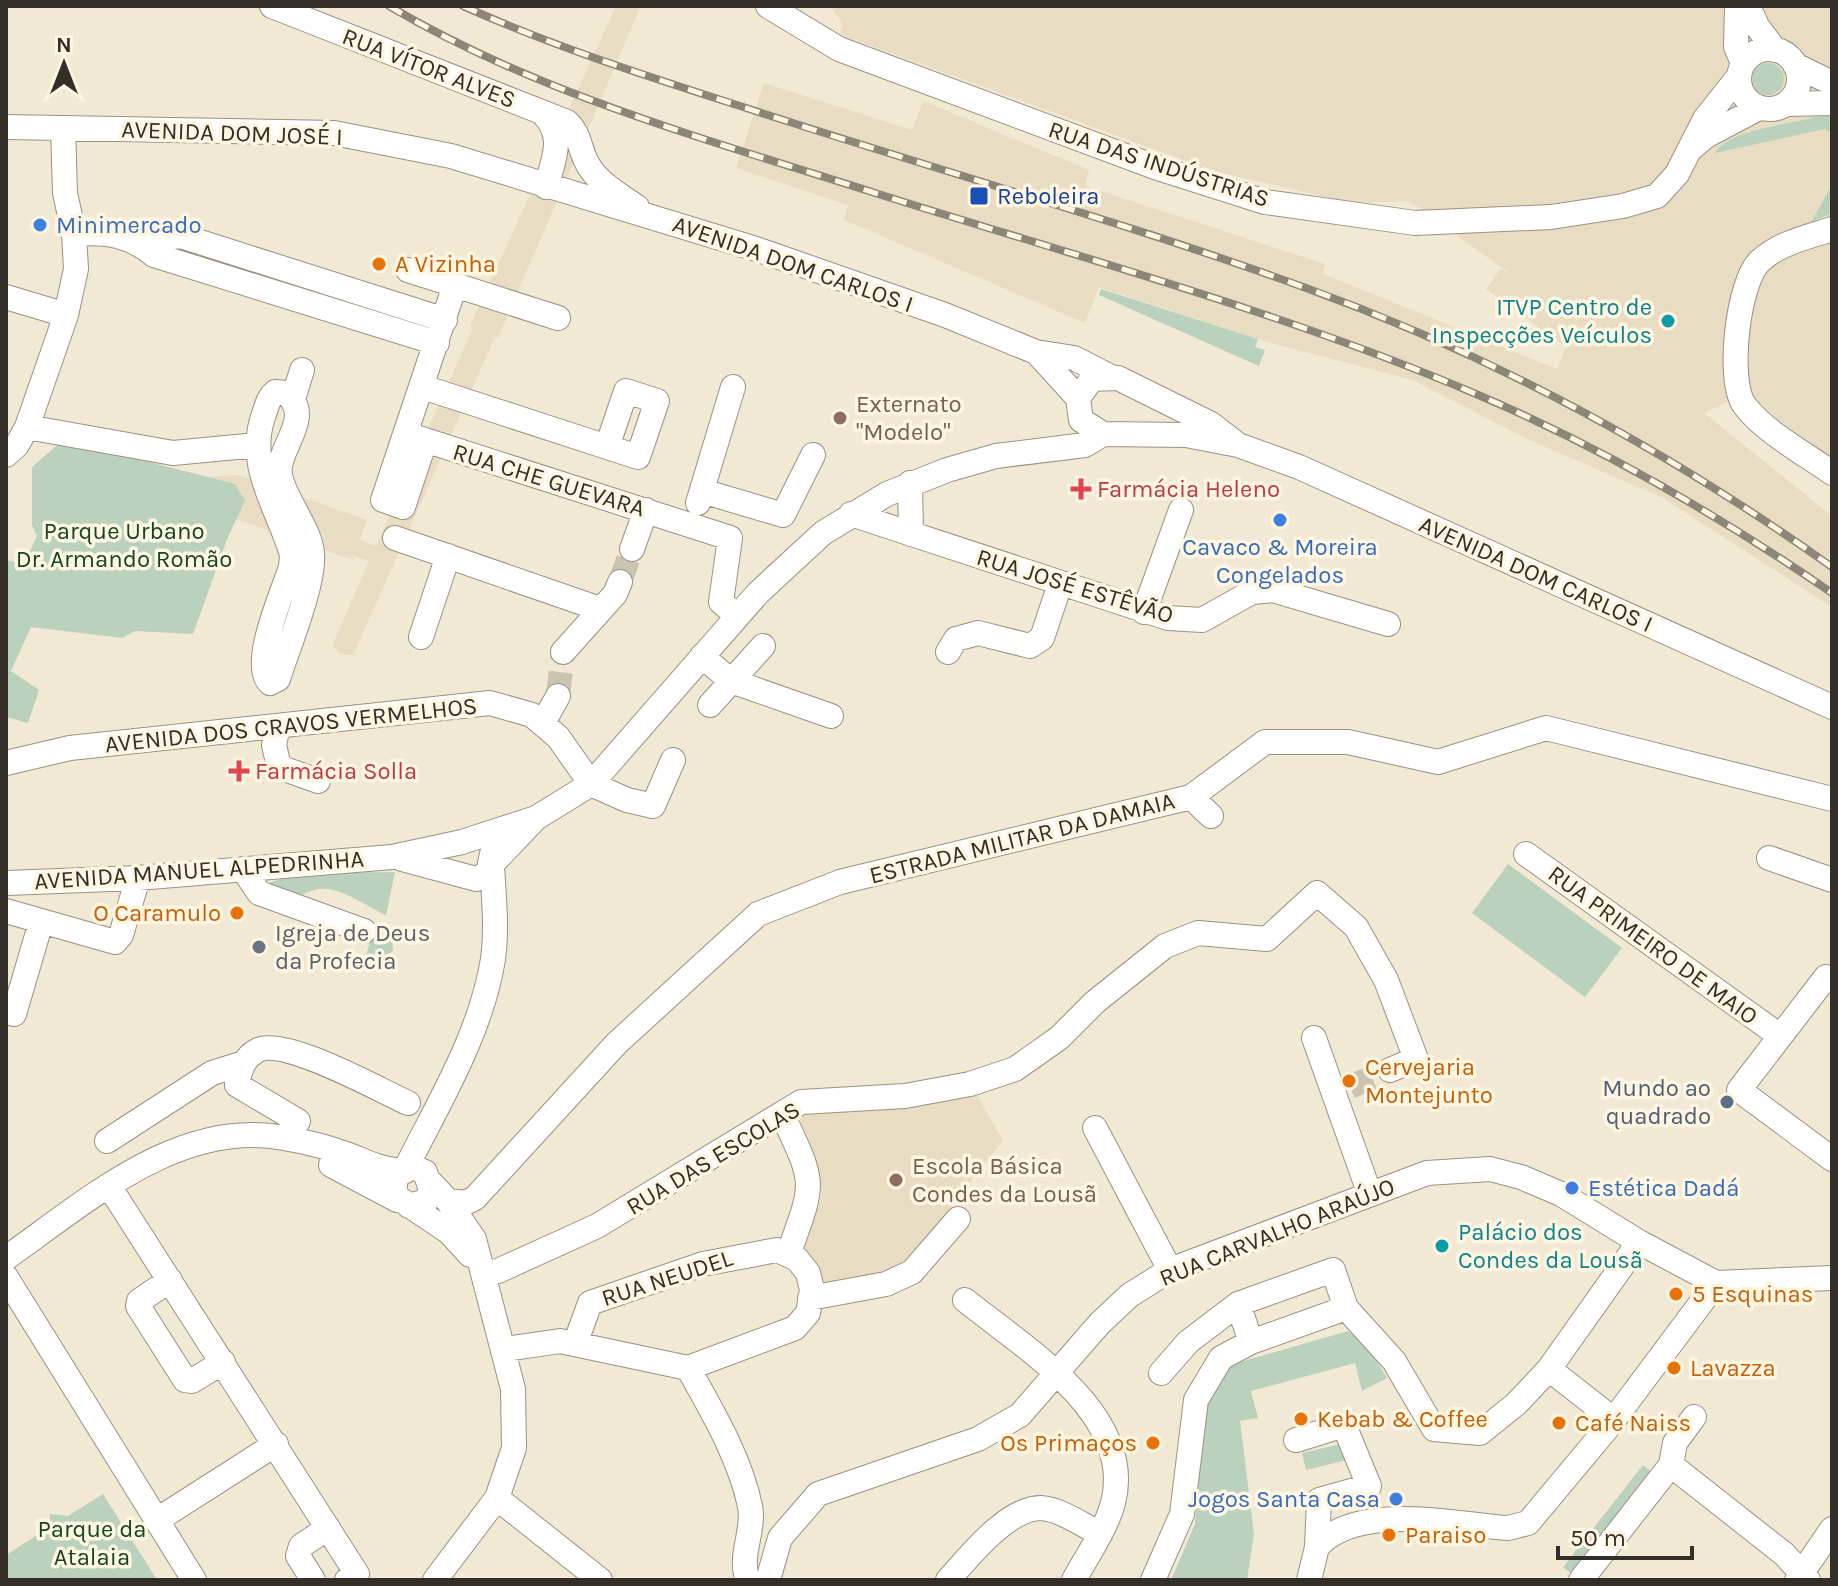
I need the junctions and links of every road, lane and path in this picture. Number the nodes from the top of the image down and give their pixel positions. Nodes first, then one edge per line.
1 (272, 6) edge
2 (768, 6) edge
3 (1737, 6) edge
4 (1748, 6) edge
5 (1775, 50) junction
6 (1795, 65) junction
7 (1741, 70) junction
8 (1832, 83) edge
9 (1832, 103) edge
10 (1786, 104) junction
11 (1759, 108) junction
12 (541, 112) junction
13 (6, 127) edge
14 (63, 128) junction
15 (1691, 149) junction
16 (546, 187) junction
17 (648, 216) junction
18 (1832, 229) edge
19 (74, 234) junction
20 (408, 270) dead end
21 (455, 285) junction
22 (6, 297) edge
23 (66, 315) junction
24 (558, 318) dead end
25 (441, 331) junction
26 (1036, 352) junction
27 (302, 370) dead end
28 (1117, 379) junction
29 (423, 387) junction
30 (733, 387) dead end
31 (293, 399) junction
32 (1077, 401) junction
33 (27, 427) junction
34 (1108, 434) junction
35 (257, 445) junction
36 (1238, 445) junction
37 (607, 447) dead end
38 (1032, 450) junction
39 (6, 455) edge
40 (813, 455) dead end
41 (1832, 473) edge
42 (910, 483) junction
43 (702, 491) junction
44 (646, 510) junction
45 (1181, 510) dead end
46 (851, 514) junction
47 (691, 524) junction
48 (911, 534) junction
49 (395, 538) dead end
50 (632, 549) tunnel mouth
51 (448, 556) junction
52 (620, 582) tunnel mouth
53 (1060, 584) junction
54 (600, 609) junction
55 (1144, 612) junction
56 (737, 616) junction
57 (1388, 624) dead end
58 (421, 637) dead end
59 (763, 646) dead end
60 (563, 652) tunnel mouth
61 (948, 652) dead end
62 (702, 656) junction
63 (731, 681) junction
64 (270, 683) junction
65 (558, 696) tunnel mouth
66 (710, 705) dead end
67 (1832, 707) edge
68 (831, 716) dead end
69 (543, 723) junction
70 (273, 726) junction
71 (673, 760) dead end
72 (6, 763) edge
73 (318, 781) dead end
74 (591, 784) junction
75 (1191, 797) junction
76 (1832, 799) edge
77 (1211, 816) dead end
78 (536, 818) junction
79 (465, 841) junction
80 (1526, 854) dead end
81 (392, 857) junction
82 (1769, 858) dead end
83 (492, 865) junction
84 (243, 869) junction
85 (461, 874) junction
86 (138, 878) junction
87 (1832, 880) edge
88 (6, 883) edge
89 (6, 912) edge
90 (41, 922) junction
91 (492, 926) junction
92 (364, 931) dead end
93 (1832, 981) edge
94 (6, 1011) edge
95 (1780, 1036) junction
96 (1314, 1038) dead end
97 (241, 1064) junction
98 (1390, 1070) tunnel mouth
99 (408, 1103) dead end
100 (782, 1114) junction
101 (1095, 1128) dead end
102 (284, 1138) junction
103 (107, 1141) dead end
104 (1832, 1159) edge
105 (423, 1180) junction
106 (109, 1186) junction
107 (1369, 1192) junction
108 (403, 1203) junction
109 (958, 1219) dead end
110 (1639, 1242) junction
111 (788, 1255) junction
112 (6, 1258) edge
113 (1170, 1270) junction
114 (484, 1273) junction
115 (1827, 1275) edge
116 (6, 1277) edge
117 (170, 1280) junction
118 (1716, 1283) junction
119 (810, 1298) junction
120 (965, 1300) dead end
121 (1238, 1304) junction
122 (1346, 1308) junction
123 (1251, 1342) junction
124 (575, 1344) junction
125 (505, 1349) junction
126 (223, 1362) junction
127 (688, 1368) junction
128 (1549, 1369) junction
129 (1161, 1373) dead end
130 (1057, 1375) junction
131 (1694, 1417) dead end
132 (1614, 1420) junction
133 (1296, 1440) dead end
134 (276, 1444) junction
135 (1671, 1465) junction
136 (1369, 1486) junction
137 (497, 1498) junction
138 (1380, 1519) junction
139 (157, 1520) junction
140 (328, 1528) junction
141 (1832, 1529) edge
142 (1099, 1533) junction
143 (1317, 1547) junction
144 (352, 1577) edge
145 (1802, 1578) edge
146 (194, 1580) edge
147 (313, 1580) edge
148 (435, 1580) edge
149 (600, 1580) edge
150 (748, 1580) edge
151 (768, 1580) edge
152 (948, 1580) edge
153 (1074, 1580) edge
154 (1153, 1580) edge
155 (1309, 1580) edge
156 (1581, 1580) edge

1 - 12 street, RUA VÍTOR ALVES
2 - 15 street, RUA DAS INDÚSTRIAS
3 - 7 street
4 - 5 street
5 - 6 street
5 - 7 street
6 - 8 street
6 - 10 street
7 - 11 street
7 - 15 street, RUA DAS INDÚSTRIAS
9 - 10 street
10 - 11 street
11 - 15 street, RUA DAS INDÚSTRIAS
12 - 16 street, RUA VÍTOR ALVES
12 - 17 street, RUA VÍTOR ALVES
13 - 14 street, AVENIDA DOM JOSÉ I
14 - 16 street, AVENIDA DOM JOSÉ I
14 - 19 street
16 - 17 street, AVENIDA DOM CARLOS I
17 - 26 street, AVENIDA DOM CARLOS I
18 - 41 street
19 - 23 street
19 - 25 street
20 - 21 street
21 - 24 street
21 - 25 street
22 - 23 street
23 - 33 street
25 - 29 street
26 - 28 street, AVENIDA DOM CARLOS I
26 - 32 street, AVENIDA DOM CARLOS I
27 - 31 street
28 - 32 street
28 - 34 street
28 - 36 street, AVENIDA DOM CARLOS I
29 - 37 street
29 - 44 street, RUA CHE GUEVARA
30 - 43 street
31 - 35 street
31 - 64 street
32 - 34 street
32 - 38 street, AVENIDA MANUEL ALPEDRINHA
33 - 35 street
33 - 39 street
34 - 36 street, AVENIDA DOM CARLOS I
34 - 38 street, AVENIDA MANUEL ALPEDRINHA
35 - 64 street
36 - 67 street, AVENIDA DOM CARLOS I
38 - 42 street, AVENIDA MANUEL ALPEDRINHA
40 - 43 street
42 - 46 street, AVENIDA MANUEL ALPEDRINHA
42 - 48 street
43 - 47 street
44 - 47 street, RUA CHE GUEVARA
44 - 50 street
45 - 55 street
46 - 48 street, RUA JOSÉ ESTÊVÃO
46 - 56 street, AVENIDA MANUEL ALPEDRINHA
47 - 56 street, RUA CHE GUEVARA
48 - 53 street, RUA JOSÉ ESTÊVÃO
49 - 51 street
51 - 54 street
51 - 58 street
52 - 54 street
53 - 55 street, RUA JOSÉ ESTÊVÃO
53 - 61 street
54 - 60 street
55 - 57 street, RUA JOSÉ ESTÊVÃO
56 - 62 street, AVENIDA MANUEL ALPEDRINHA
59 - 63 street
62 - 63 street
62 - 74 street, AVENIDA MANUEL ALPEDRINHA
63 - 66 street
63 - 68 street
64 - 70 street
65 - 69 street
69 - 70 street, AVENIDA DOS CRAVOS VERMELHOS
69 - 74 street, AVENIDA DOS CRAVOS VERMELHOS
70 - 72 street, AVENIDA DOS CRAVOS VERMELHOS
70 - 73 street
71 - 74 street
74 - 78 street, AVENIDA MANUEL ALPEDRINHA
75 - 76 street, ESTRADA MILITAR DA DAMAIA
75 - 77 street
75 - 105 street, ESTRADA MILITAR DA DAMAIA
78 - 79 street, AVENIDA MANUEL ALPEDRINHA
78 - 83 street, AVENIDA MANUEL ALPEDRINHA
79 - 81 street, AVENIDA MANUEL ALPEDRINHA
79 - 83 street
79 - 85 street
80 - 95 street, RUA PRIMEIRO DE MAIO
81 - 84 street, AVENIDA MANUEL ALPEDRINHA
81 - 85 street, AVENIDA MANUEL ALPEDRINHA
82 - 87 street
83 - 85 street, AVENIDA MANUEL ALPEDRINHA
83 - 91 street
84 - 86 street, AVENIDA MANUEL ALPEDRINHA
84 - 92 street
85 - 91 street
86 - 88 street, AVENIDA MANUEL ALPEDRINHA
86 - 90 street
89 - 90 street
90 - 94 street
91 - 105 street
93 - 95 street
95 - 104 street
96 - 107 street
97 - 99 street
97 - 102 street
97 - 103 street
98 - 100 street, RUA DAS ESCOLAS
100 - 111 street
100 - 114 street, RUA DAS ESCOLAS
101 - 113 street
102 - 105 street
102 - 106 street
102 - 108 street
105 - 108 street
105 - 108 street
105 - 114 street
106 - 112 street
106 - 117 street
107 - 110 street, RUA CARVALHO ARAÚJO
107 - 113 street, RUA CARVALHO ARAÚJO
108 - 114 street
109 - 119 street
110 - 118 street, RUA CARVALHO ARAÚJO
110 - 128 street
111 - 119 street
111 - 124 street, RUA NEUDEL
113 - 130 street, RUA CARVALHO ARAÚJO
114 - 125 street
115 - 118 street
116 - 139 street
117 - 126 street
117 - 126 street
118 - 132 street
119 - 127 street
120 - 130 street
121 - 122 street
121 - 123 street
121 - 129 street
122 - 123 street
122 - 128 street
123 - 154 street
124 - 125 street
124 - 127 street
125 - 137 street
126 - 134 street
127 - 150 street
128 - 132 street
130 - 142 street
130 - 151 street, RUA CARVALHO ARAÚJO
131 - 135 street
132 - 138 street
133 - 136 street
134 - 139 street
134 - 140 street
135 - 145 street
135 - 156 street
136 - 138 street
136 - 143 street
137 - 148 street
137 - 149 street
138 - 143 street
139 - 146 street
140 - 144 street
140 - 147 street
141 - 145 street
142 - 152 street
142 - 153 street
143 - 155 street

